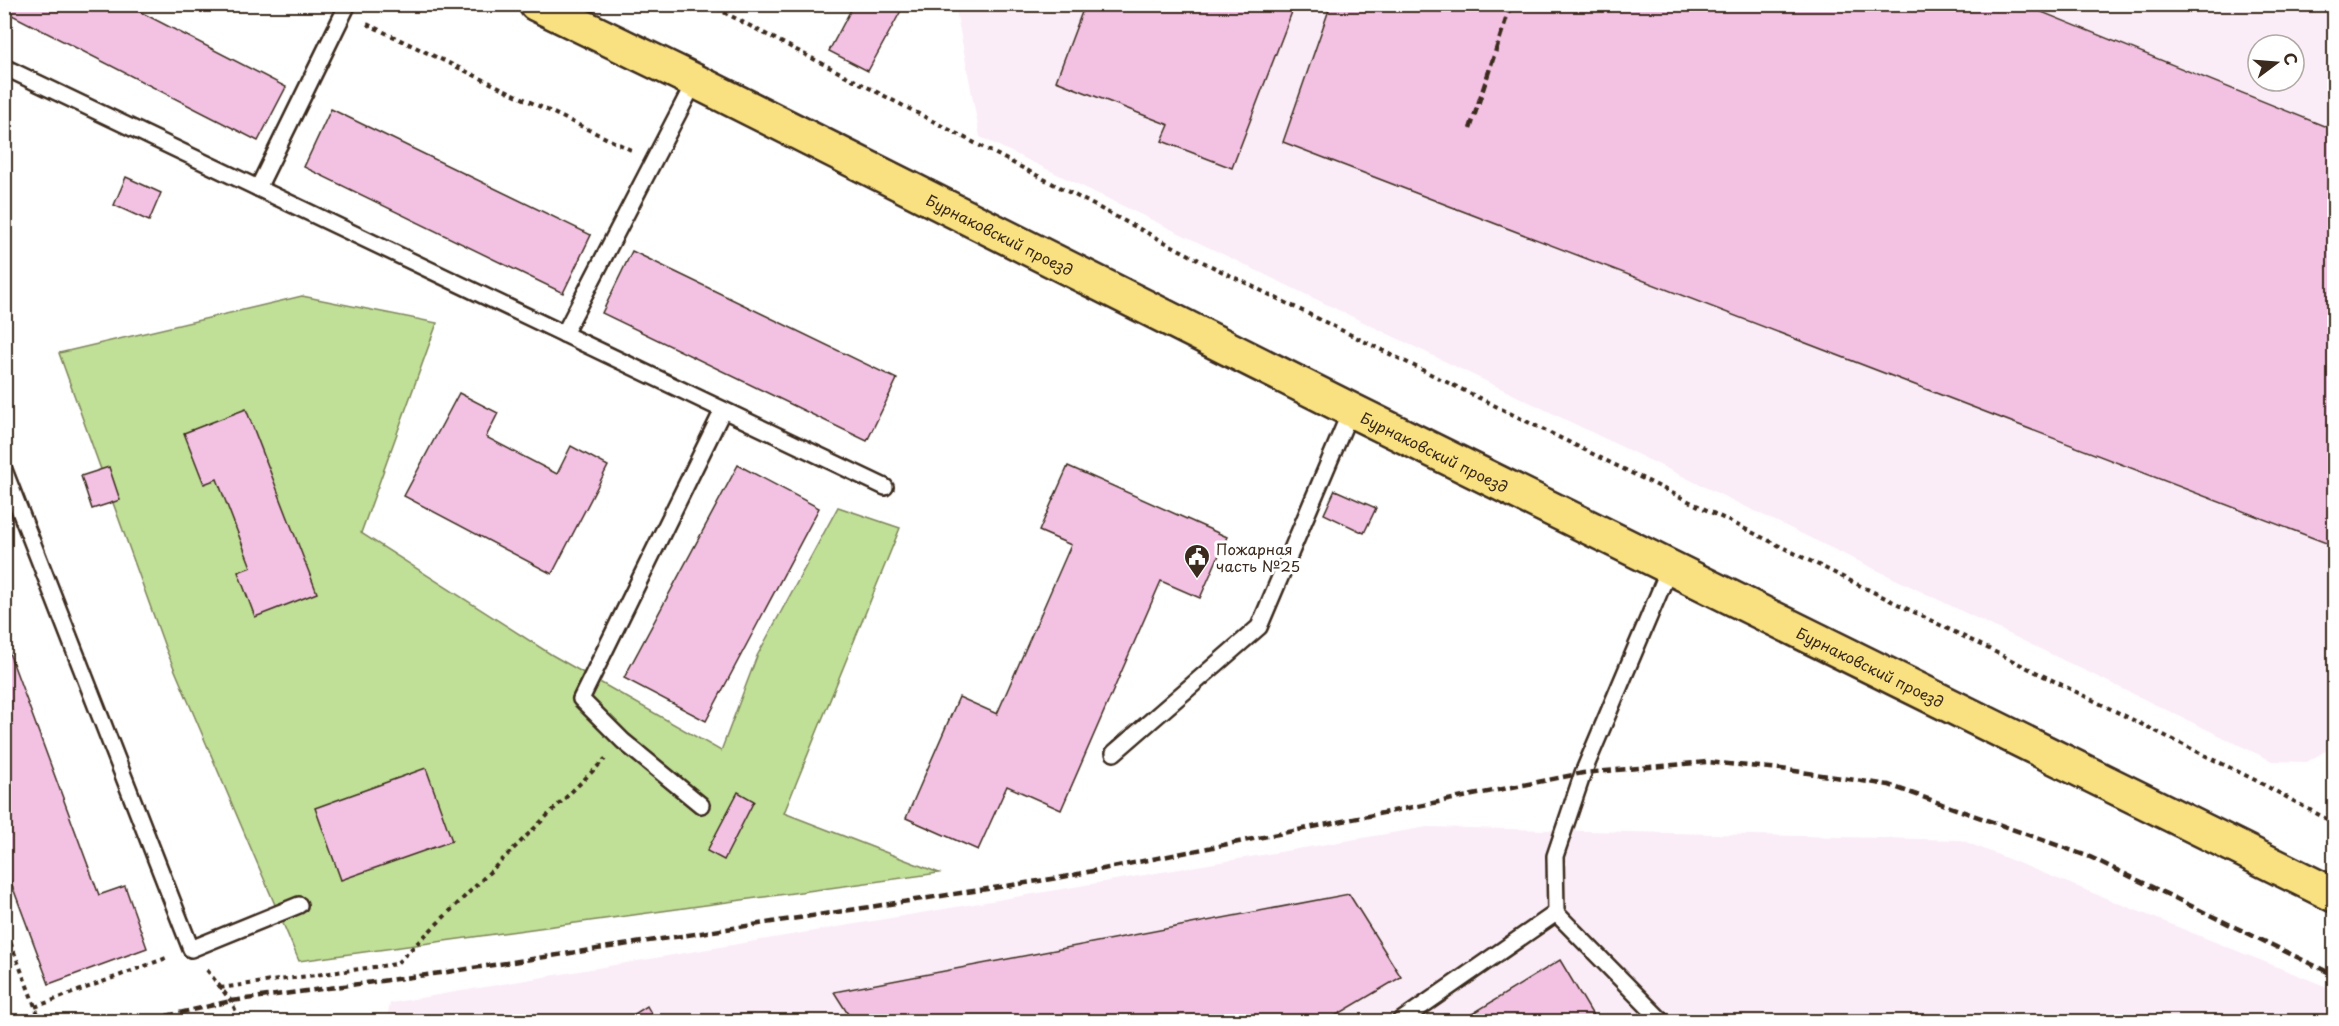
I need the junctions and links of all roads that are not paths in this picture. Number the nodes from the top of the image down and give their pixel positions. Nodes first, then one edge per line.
1 (536, 4) edge
2 (346, 9) edge
3 (4, 67) edge
4 (694, 81) junction
5 (258, 188) junction
6 (564, 334) junction
7 (723, 410) junction
8 (1351, 410) junction
9 (4, 471) edge
10 (885, 487) dead end
11 (1670, 567) junction
12 (1114, 753) dead end
13 (701, 805) dead end
14 (2334, 895) edge
15 (299, 905) dead end
16 (1556, 913) junction
17 (1399, 1022) edge
18 (1663, 1022) edge

1 - 4 main road, Бурнаковский проезд
2 - 5 lane
3 - 5 lane
4 - 6 lane
4 - 8 main road, Бурнаковский проезд
5 - 6 lane
6 - 7 lane
7 - 10 lane
7 - 13 lane
8 - 11 main road, Бурнаковский проезд
8 - 12 lane
9 - 15 lane
11 - 14 main road, Бурнаковский проезд
11 - 16 lane
16 - 17 lane
16 - 18 lane

